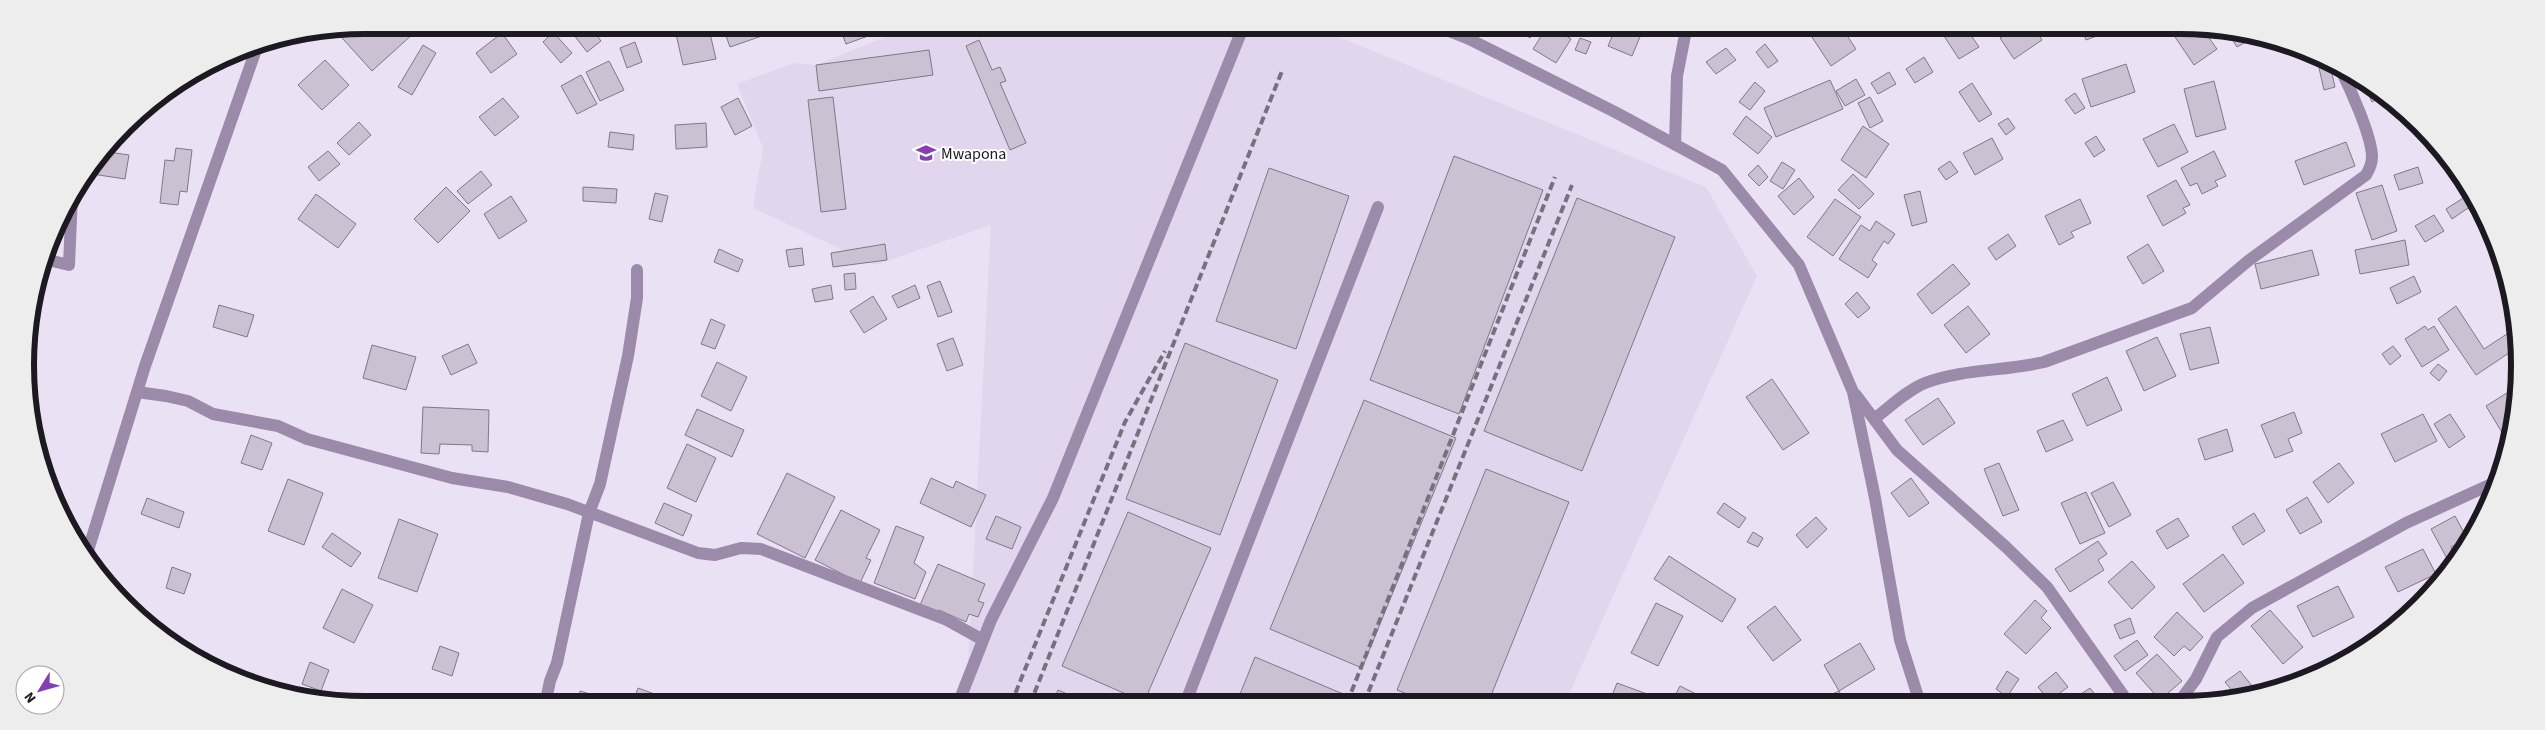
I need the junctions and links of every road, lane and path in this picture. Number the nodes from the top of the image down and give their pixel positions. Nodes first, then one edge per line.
1 (1240, 34) edge
2 (1455, 34) edge
3 (1685, 34) edge
4 (255, 53) edge
5 (2343, 77) edge
6 (1675, 145) junction
7 (1378, 207) dead end
8 (71, 212) edge
9 (51, 261) edge
10 (637, 270) dead end
11 (137, 392) junction
12 (1853, 392) junction
13 (1874, 419) junction
14 (2489, 485) edge
15 (589, 513) junction
16 (89, 547) edge
17 (983, 640) junction
18 (547, 696) edge
19 (961, 696) edge
20 (1188, 696) edge
21 (1918, 696) edge
22 (2124, 696) edge
23 (2183, 696) edge

1 - 17 street
2 - 6 street
3 - 6 street
4 - 11 street
5 - 13 street
6 - 12 street
7 - 20 street
8 - 9 street
10 - 15 street
11 - 15 street
11 - 16 street
12 - 13 street
12 - 21 street
13 - 22 street
14 - 23 street
15 - 17 street
15 - 18 street
17 - 19 street

